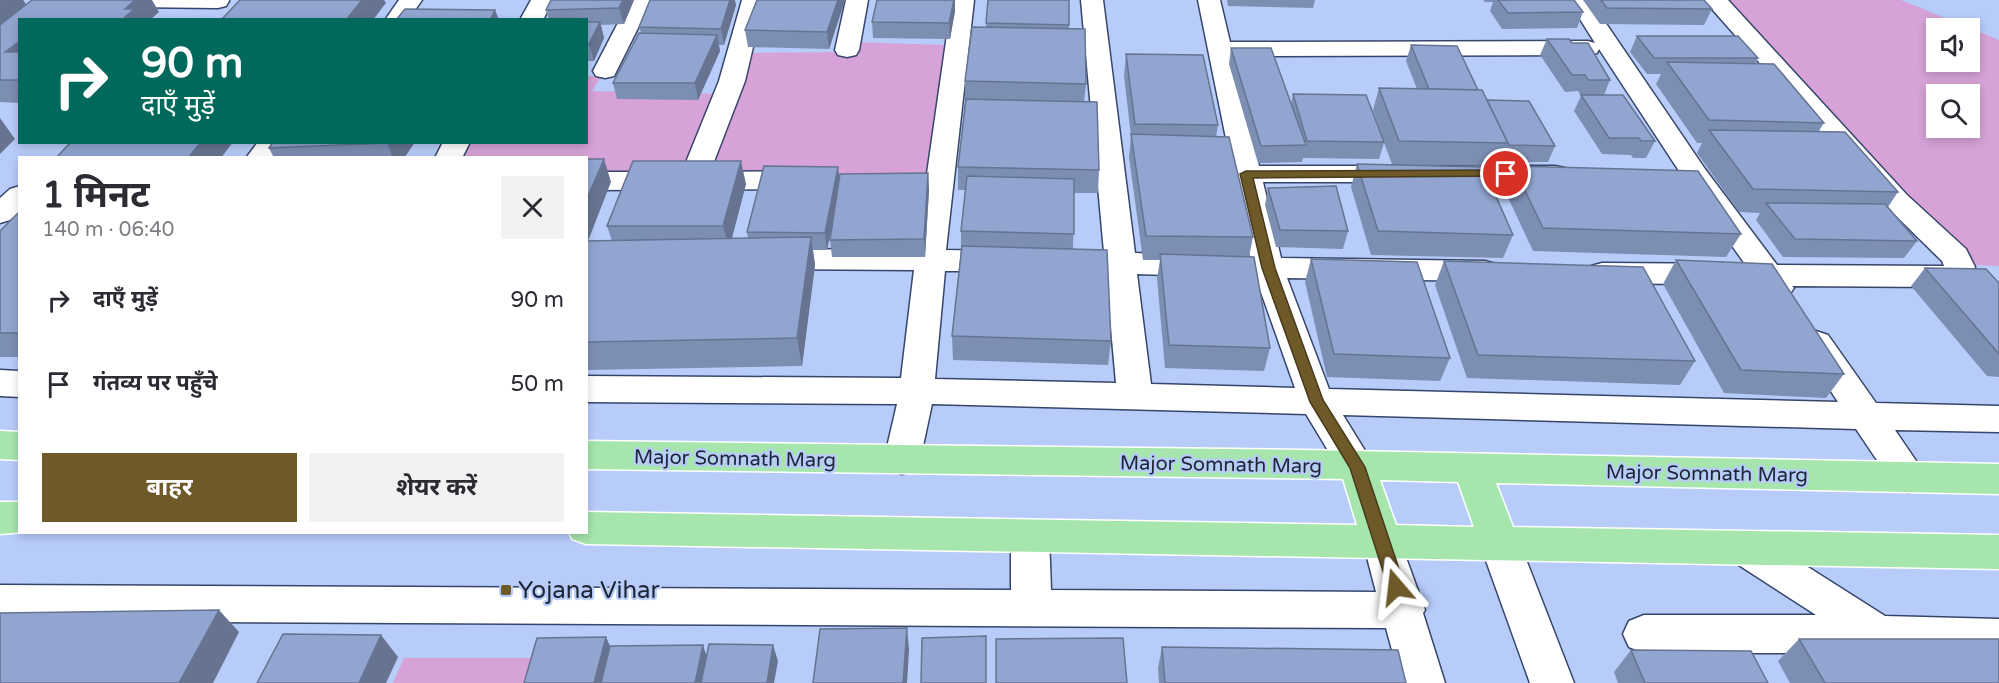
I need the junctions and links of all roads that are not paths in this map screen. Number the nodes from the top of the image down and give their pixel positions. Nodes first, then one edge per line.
1 (129, 0) edge
2 (411, 0) edge
3 (542, 0) edge
4 (641, 0) edge
5 (753, 0) edge
6 (857, 0) edge
7 (963, 0) edge
8 (1092, 0) edge
9 (1209, 0) edge
10 (1579, 0) edge
11 (1715, 0) edge
12 (219, 1) edge
13 (202, 18) edge
14 (398, 18) edge
15 (532, 18) edge
16 (1611, 48) junction
17 (1218, 49) junction
18 (847, 50) dead end
19 (604, 71) dead end
20 (272, 144) edge
21 (261, 156) edge
22 (1246, 174) junction
23 (1577, 174) edge
24 (1659, 174) edge
25 (1695, 174) junction
26 (693, 180) junction
27 (588, 181) edge
28 (833, 181) edge
29 (18, 197) edge
30 (0, 214) edge
31 (740, 259) edge
32 (930, 261) junction
33 (1120, 262) junction
34 (1268, 268) junction
35 (1518, 272) edge
36 (1578, 273) edge
37 (1768, 275) junction
38 (0, 383) edge
39 (18, 384) edge
40 (588, 389) edge
41 (917, 391) junction
42 (1135, 396) junction
43 (1317, 402) junction
44 (1867, 415) junction
45 (1999, 419) edge
46 (0, 446) edge
47 (18, 446) edge
48 (588, 455) edge
49 (902, 460) junction
50 (1357, 467) junction
51 (1472, 469) junction
52 (1908, 477) junction
53 (1999, 479) edge
54 (0, 518) edge
55 (18, 518) edge
56 (588, 528) edge
57 (1030, 536) junction
58 (1382, 542) junction
59 (1500, 544) junction
60 (1745, 548) junction
61 (1999, 552) edge
62 (0, 603) edge
63 (1031, 607) junction
64 (1404, 610) junction
65 (1644, 634) dead end
66 (1879, 634) junction
67 (1999, 638) edge
68 (1423, 683) edge
69 (1552, 683) edge

1 - 12 street
2 - 14 street
3 - 15 street
4 - 19 street
5 - 26 street
6 - 18 street
7 - 32 street
8 - 33 street
9 - 17 street
10 - 16 street
11 - 37 street
12 - 13 street
16 - 17 street
16 - 25 street
17 - 22 street
20 - 21 street
22 - 23 street
22 - 34 street
24 - 25 street
25 - 37 street
26 - 27 street
26 - 28 street
29 - 30 street
31 - 32 street
32 - 33 street
32 - 41 street
33 - 34 street
33 - 42 street
34 - 35 street
34 - 43 street
36 - 37 street
37 - 44 street
38 - 39 street
40 - 41 street
41 - 42 street
41 - 49 street
42 - 43 street
43 - 44 street
43 - 50 street
44 - 45 street
44 - 52 street
46 - 47 main road
48 - 49 main road, Major Somnath Marg
49 - 50 main road, Major Somnath Marg
50 - 51 main road, Major Somnath Marg
50 - 58 main road
51 - 52 main road, Major Somnath Marg
51 - 59 main road
52 - 53 main road, Major Somnath Marg
54 - 55 main road
56 - 57 main road
57 - 58 main road
57 - 63 street
58 - 59 main road
58 - 64 street
59 - 60 main road
59 - 69 street
60 - 61 main road
60 - 66 street
62 - 63 street
63 - 64 street
64 - 68 street
65 - 66 street
66 - 67 street

